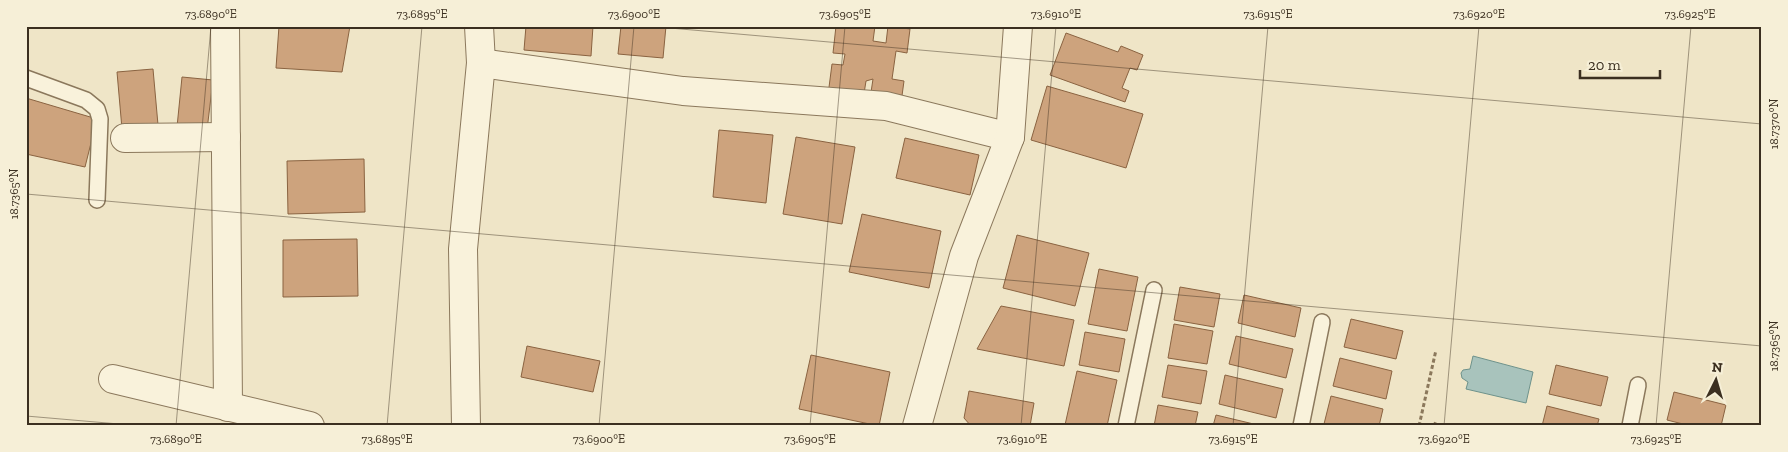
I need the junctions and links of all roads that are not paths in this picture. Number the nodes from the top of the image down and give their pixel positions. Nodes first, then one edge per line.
1 (225, 26) edge
2 (479, 26) edge
3 (1018, 26) edge
4 (481, 63) junction
5 (26, 78) edge
6 (226, 137) junction
7 (1010, 137) junction
8 (125, 138) dead end
9 (97, 200) dead end
10 (1154, 290) dead end
11 (1322, 322) dead end
12 (113, 379) dead end
13 (1638, 385) dead end
14 (228, 407) junction
15 (310, 426) edge
16 (466, 426) edge
17 (917, 426) edge
18 (1126, 426) edge
19 (1301, 426) edge
20 (1630, 426) edge

1 - 6 street
2 - 4 street
3 - 7 street
4 - 7 street
4 - 16 street
5 - 9 lane
6 - 8 street
6 - 14 street
7 - 17 street
10 - 18 lane
11 - 19 lane
12 - 14 street
13 - 20 lane
14 - 15 street

